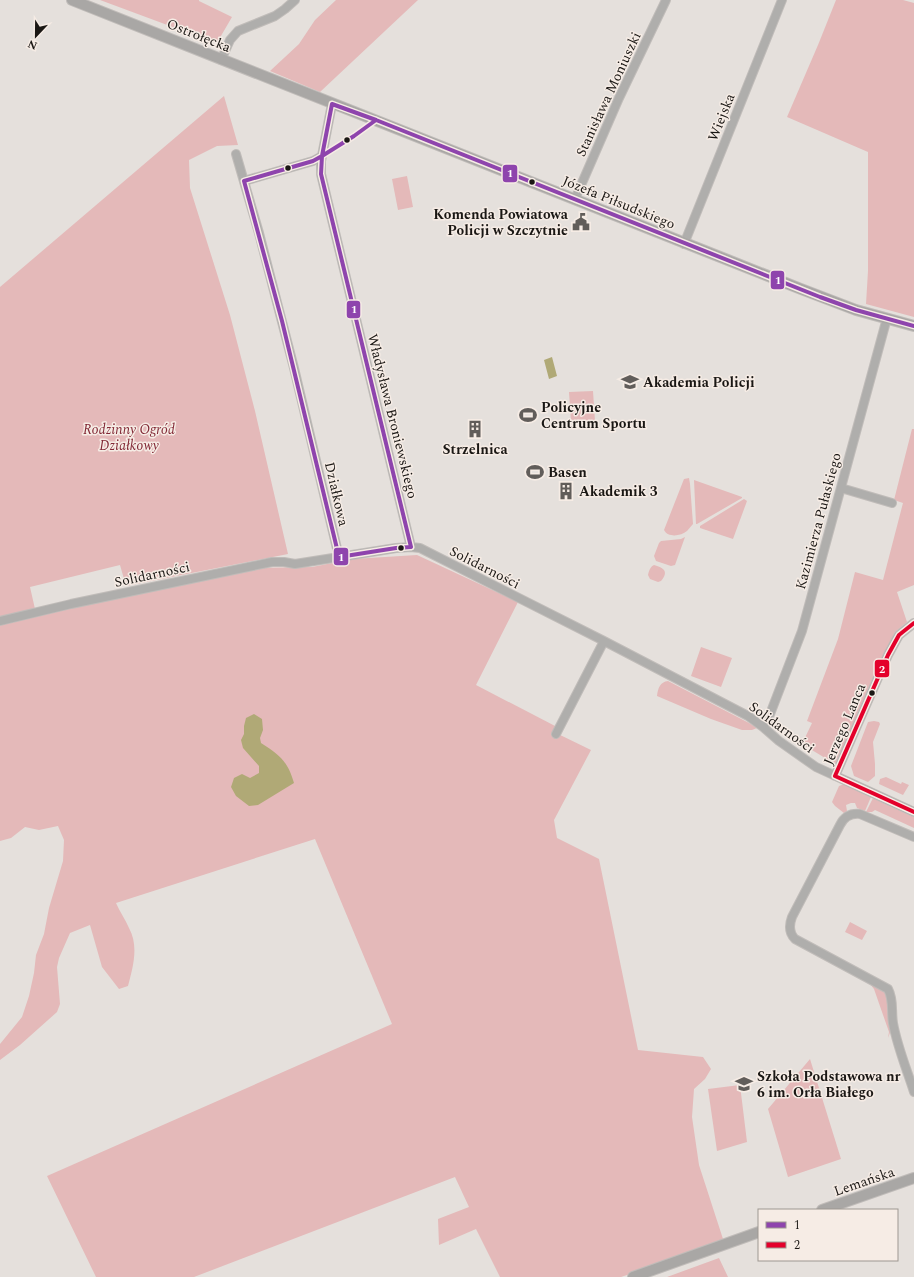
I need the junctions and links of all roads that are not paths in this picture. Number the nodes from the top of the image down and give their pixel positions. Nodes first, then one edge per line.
1 (72, 0) edge
2 (296, 0) edge
3 (666, 0) edge
4 (782, 0) edge
5 (221, 60) junction
6 (316, 98) joint
7 (332, 104) junction
8 (236, 154) dead end
9 (322, 156) junction
10 (244, 181) junction
11 (575, 199) junction
12 (684, 244) junction
13 (887, 318) junction
14 (914, 326) edge
15 (841, 488) junction
16 (892, 503) dead end
17 (411, 547) junction
18 (339, 557) junction
19 (0, 621) edge
20 (914, 623) edge
21 (604, 641) junction
22 (763, 727) junction
23 (556, 734) dead end
24 (835, 776) junction
25 (914, 812) edge
26 (914, 837) edge
27 (914, 1092) edge
28 (914, 1178) edge
29 (825, 1209) edge
30 (758, 1232) edge
31 (634, 1277) edge

1 - 5 main road, Ostrołęcka
2 - 5 street
3 - 11 street, Stanisława Moniuszki
4 - 12 street, Wiejska
5 - 6 main road, Ostrołęcka
6 - 7 main road, Józefa Piłsudskiego
7 - 9 street, Władysława Broniewskiego
7 - 11 main road, Józefa Piłsudskiego
8 - 10 street, Działkowa
9 - 10 street
9 - 17 street, Władysława Broniewskiego
10 - 18 street, Działkowa
11 - 12 main road, Józefa Piłsudskiego
12 - 13 main road, Józefa Piłsudskiego
13 - 14 main road, Józefa Piłsudskiego
13 - 15 street, Kazimierza Pułaskiego
15 - 16 street
15 - 22 street, Kazimierza Pułaskiego
17 - 18 street, Solidarności
17 - 21 street, Solidarności
18 - 19 street, Solidarności
20 - 24 street, Jerzego Lanca
21 - 22 street, Solidarności
21 - 23 street
22 - 24 street, Solidarności
24 - 25 street, Solidarności
26 - 27 street
28 - 29 main road, Lemańska
30 - 31 main road

